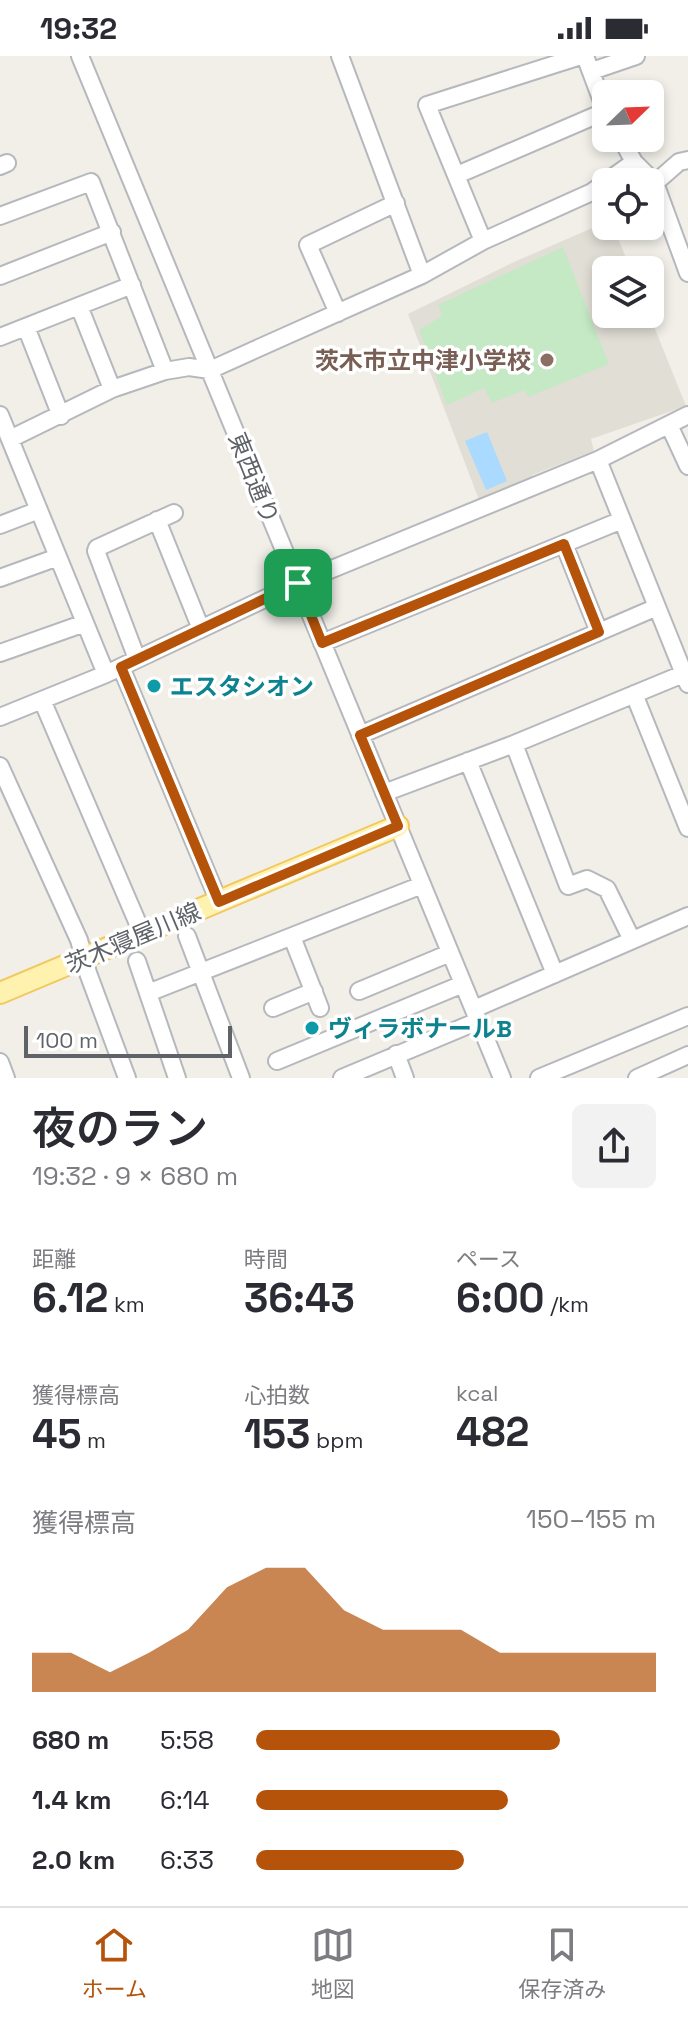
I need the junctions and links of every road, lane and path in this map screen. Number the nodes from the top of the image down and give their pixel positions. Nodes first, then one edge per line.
1 (80, 56) edge
2 (340, 56) edge
3 (636, 56) edge
4 (586, 61) edge
5 (593, 80) edge
6 (592, 118) edge
7 (629, 152) edge
8 (688, 160) edge
9 (634, 162) junction
10 (640, 168) edge
11 (457, 175) junction
12 (664, 175) edge
13 (396, 203) junction
14 (664, 208) edge
15 (0, 216) edge
16 (112, 232) junction
17 (483, 241) junction
18 (688, 273) edge
19 (422, 275) junction
20 (0, 276) edge
21 (132, 285) junction
22 (79, 306) junction
23 (338, 313) junction
24 (26, 327) junction
25 (0, 337) edge
26 (210, 370) junction
27 (165, 371) junction
28 (112, 389) junction
29 (0, 415) edge
30 (688, 415) edge
31 (61, 416) junction
32 (669, 425) junction
33 (10, 439) junction
34 (598, 460) junction
35 (688, 466) edge
36 (39, 510) junction
37 (174, 513) dead end
38 (157, 520) junction
39 (622, 520) junction
40 (0, 525) edge
41 (564, 544) junction
42 (58, 557) junction
43 (0, 578) edge
44 (298, 583) junction
45 (657, 607) junction
46 (85, 623) junction
47 (201, 629) junction
48 (599, 632) junction
49 (322, 643) junction
50 (0, 653) edge
51 (137, 659) junction
52 (114, 670) junction
53 (686, 677) edge
54 (634, 694) junction
55 (42, 700) junction
56 (0, 717) edge
57 (360, 735) junction
58 (514, 744) junction
59 (468, 761) junction
60 (0, 766) edge
61 (384, 793) junction
62 (17, 805) junction
63 (0, 812) edge
64 (398, 826) junction
65 (688, 828) edge
66 (422, 885) junction
67 (219, 902) junction
68 (688, 916) edge
69 (142, 933) junction
70 (187, 936) dead end
71 (292, 937) junction
72 (632, 940) junction
73 (450, 953) junction
74 (84, 958) junction
75 (137, 961) dead end
76 (200, 973) junction
77 (555, 974) junction
78 (463, 984) junction
79 (314, 991) junction
80 (359, 991) dead end
81 (0, 993) edge
82 (148, 993) junction
83 (273, 1008) dead end
84 (320, 1008) dead end
85 (476, 1015) junction
86 (688, 1016) edge
87 (396, 1054) junction
88 (688, 1055) edge
89 (277, 1061) dead end
90 (0, 1062) edge
91 (6, 1078) edge
92 (127, 1078) edge
93 (177, 1078) edge
94 (241, 1078) edge
95 (342, 1078) edge
96 (405, 1078) edge
97 (502, 1078) edge
98 (539, 1078) edge
99 (637, 1078) edge

1 - 26 street, 東西通り
2 - 13 street
3 - 4 street
4 - 5 street
4 - 11 street
6 - 11 street
7 - 9 street
8 - 12 street
9 - 10 street
9 - 17 street
11 - 17 street
13 - 19 street
13 - 23 street
14 - 18 street
15 - 16 street
16 - 20 street
16 - 21 street
17 - 19 street
19 - 23 street
21 - 22 street
21 - 27 street
22 - 24 street
22 - 28 street
23 - 26 street
24 - 25 street
24 - 31 street
26 - 27 street
26 - 44 street, 東西通り
27 - 28 street
28 - 31 street
29 - 33 street
30 - 32 street
31 - 33 street
32 - 34 street
32 - 35 street
33 - 36 street
34 - 39 street
34 - 44 street
36 - 40 street
36 - 42 street
37 - 38 street
38 - 47 street
38 - 51 street
39 - 41 street
39 - 45 street
41 - 48 street
41 - 49 street
42 - 43 street
42 - 46 street
44 - 47 street
44 - 49 street, 東西通り
45 - 48 street
45 - 53 street
46 - 50 street
46 - 52 street
47 - 51 street
48 - 57 street
49 - 57 street, 東西通り
51 - 52 street
52 - 55 street
52 - 67 street
53 - 54 street
54 - 58 street
54 - 65 street
55 - 56 street
55 - 69 street
57 - 61 street, 東西通り
58 - 59 street
58 - 72 street
59 - 61 street
59 - 77 street
60 - 62 street
61 - 64 street, 東西通り
62 - 63 street
62 - 74 street
64 - 66 street, 東西通り
64 - 67 main road, 茨木寝屋川線
66 - 71 street
66 - 73 street, 東西通り
67 - 69 main road, 茨木寝屋川線
68 - 72 street
69 - 74 main road, 茨木寝屋川線
70 - 76 street
71 - 76 street
71 - 79 street
72 - 77 street
73 - 78 street, 東西通り
73 - 80 street
74 - 81 main road, 茨木寝屋川線
74 - 92 street
75 - 82 street
76 - 82 street
76 - 94 street
77 - 85 street
78 - 85 street, 東西通り
78 - 89 street
79 - 83 street
79 - 84 street
82 - 93 street
85 - 87 street
85 - 97 street, 東西通り
86 - 98 street
87 - 95 street
87 - 96 street
88 - 99 street
90 - 91 street

